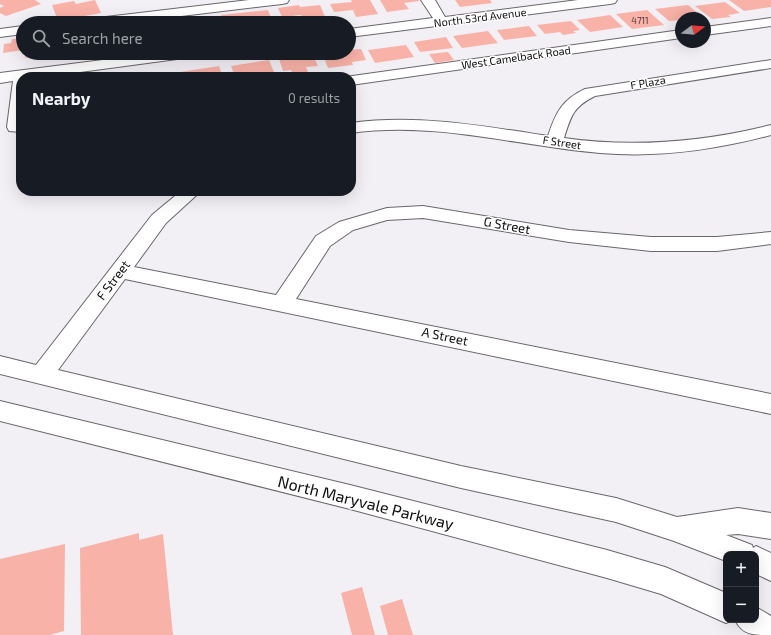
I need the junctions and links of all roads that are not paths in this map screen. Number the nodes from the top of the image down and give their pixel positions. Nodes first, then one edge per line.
1 (282, 0) edge
2 (428, 0) edge
3 (610, 0) edge
4 (529, 5) edge
5 (148, 16) edge
6 (442, 22) junction
7 (771, 22) edge
8 (711, 30) edge
9 (16, 31) edge
10 (356, 32) edge
11 (0, 33) edge
12 (675, 35) edge
13 (138, 60) edge
14 (771, 64) edge
15 (44, 72) edge
16 (16, 76) edge
17 (0, 78) edge
18 (356, 79) edge
19 (356, 128) edge
20 (771, 130) edge
21 (554, 142) junction
22 (186, 196) edge
23 (771, 238) edge
24 (120, 270) junction
25 (282, 302) junction
26 (0, 365) edge
27 (41, 375) junction
28 (771, 404) edge
29 (0, 411) edge
30 (771, 526) edge
31 (675, 529) junction
32 (734, 551) edge
33 (759, 561) edge
34 (771, 567) edge
35 (723, 607) edge
36 (755, 623) edge
37 (771, 633) edge

1 - 5 street
2 - 6 street
3 - 4 street, North 53rd Avenue
4 - 6 street, North 53rd Avenue
6 - 10 street, North 53rd Avenue
7 - 8 street
9 - 11 street
12 - 18 street, West Camelback Road
13 - 15 street
14 - 21 street, F Plaza
16 - 17 street
19 - 21 street, F Street
20 - 21 street, F Street
22 - 24 street, F Street
23 - 25 street, G Street
24 - 25 street, A Street
24 - 27 street, F Street
25 - 28 street, A Street
26 - 27 street
27 - 31 street
29 - 35 street, North Maryvale Parkway
30 - 31 street
31 - 32 street
33 - 34 street
36 - 37 street

